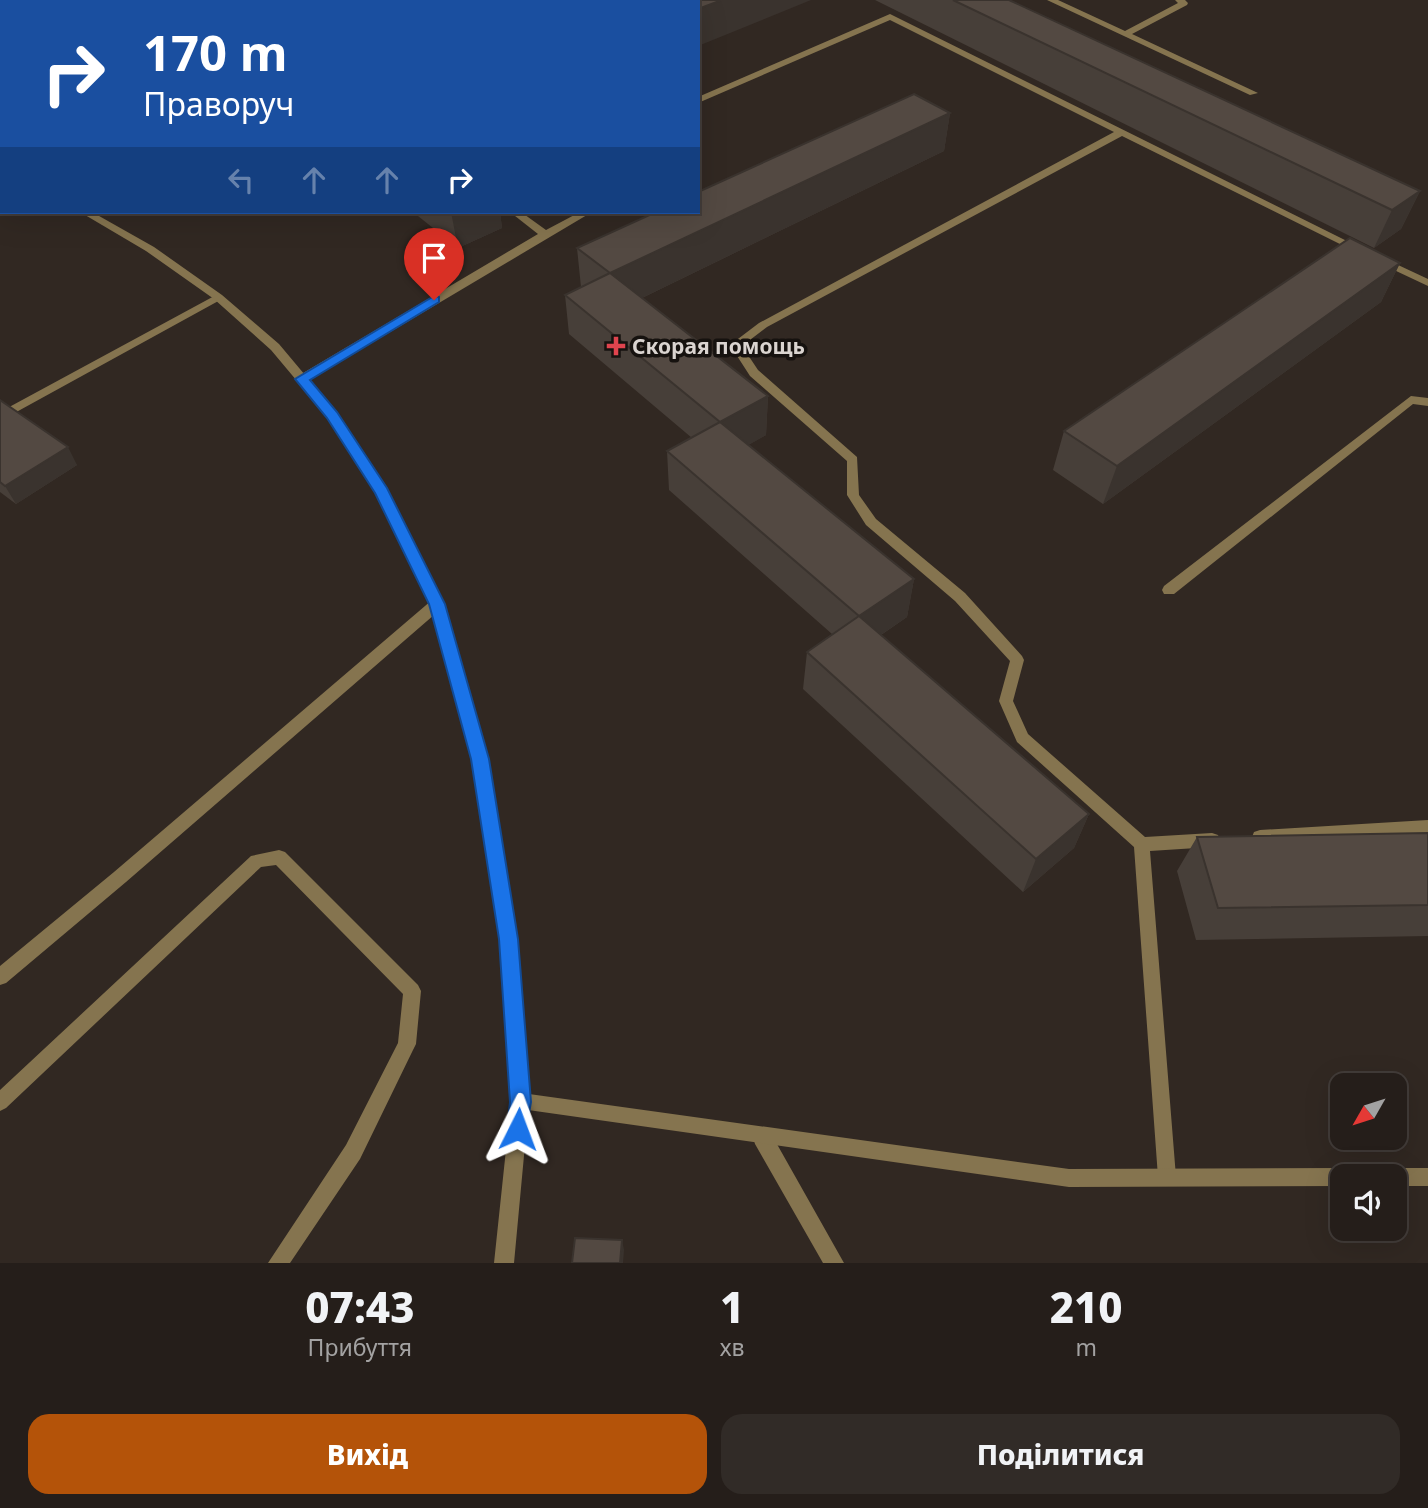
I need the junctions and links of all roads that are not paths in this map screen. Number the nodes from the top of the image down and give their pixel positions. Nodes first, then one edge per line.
1 (1051, 0) edge
2 (1179, 0) edge
3 (1125, 34) junction
4 (1254, 93) dead end
5 (700, 99) edge
6 (1121, 132) junction
7 (89, 214) edge
8 (518, 214) edge
9 (583, 214) edge
10 (545, 234) junction
11 (1428, 284) edge
12 (218, 297) junction
13 (302, 379) junction
14 (1428, 402) edge
15 (0, 417) edge
16 (1169, 590) dead end
17 (437, 604) junction
18 (1428, 827) edge
19 (1142, 844) junction
20 (0, 977) edge
21 (0, 1102) edge
22 (520, 1102) junction
23 (762, 1137) junction
24 (1330, 1177) edge
25 (1407, 1177) edge
26 (1428, 1177) edge
27 (1167, 1178) junction
28 (278, 1263) edge
29 (504, 1263) edge
30 (834, 1263) edge

1 - 3 street
2 - 3 street
3 - 4 street
5 - 6 street
6 - 11 street
6 - 19 street
7 - 12 street
8 - 10 street
9 - 10 street
10 - 13 street
12 - 13 street
12 - 15 street
13 - 17 street
14 - 16 street
17 - 20 street
17 - 22 street
18 - 19 street
19 - 27 street
21 - 28 street
22 - 23 street
22 - 29 street
23 - 27 street
23 - 30 street
24 - 27 street
25 - 26 street

